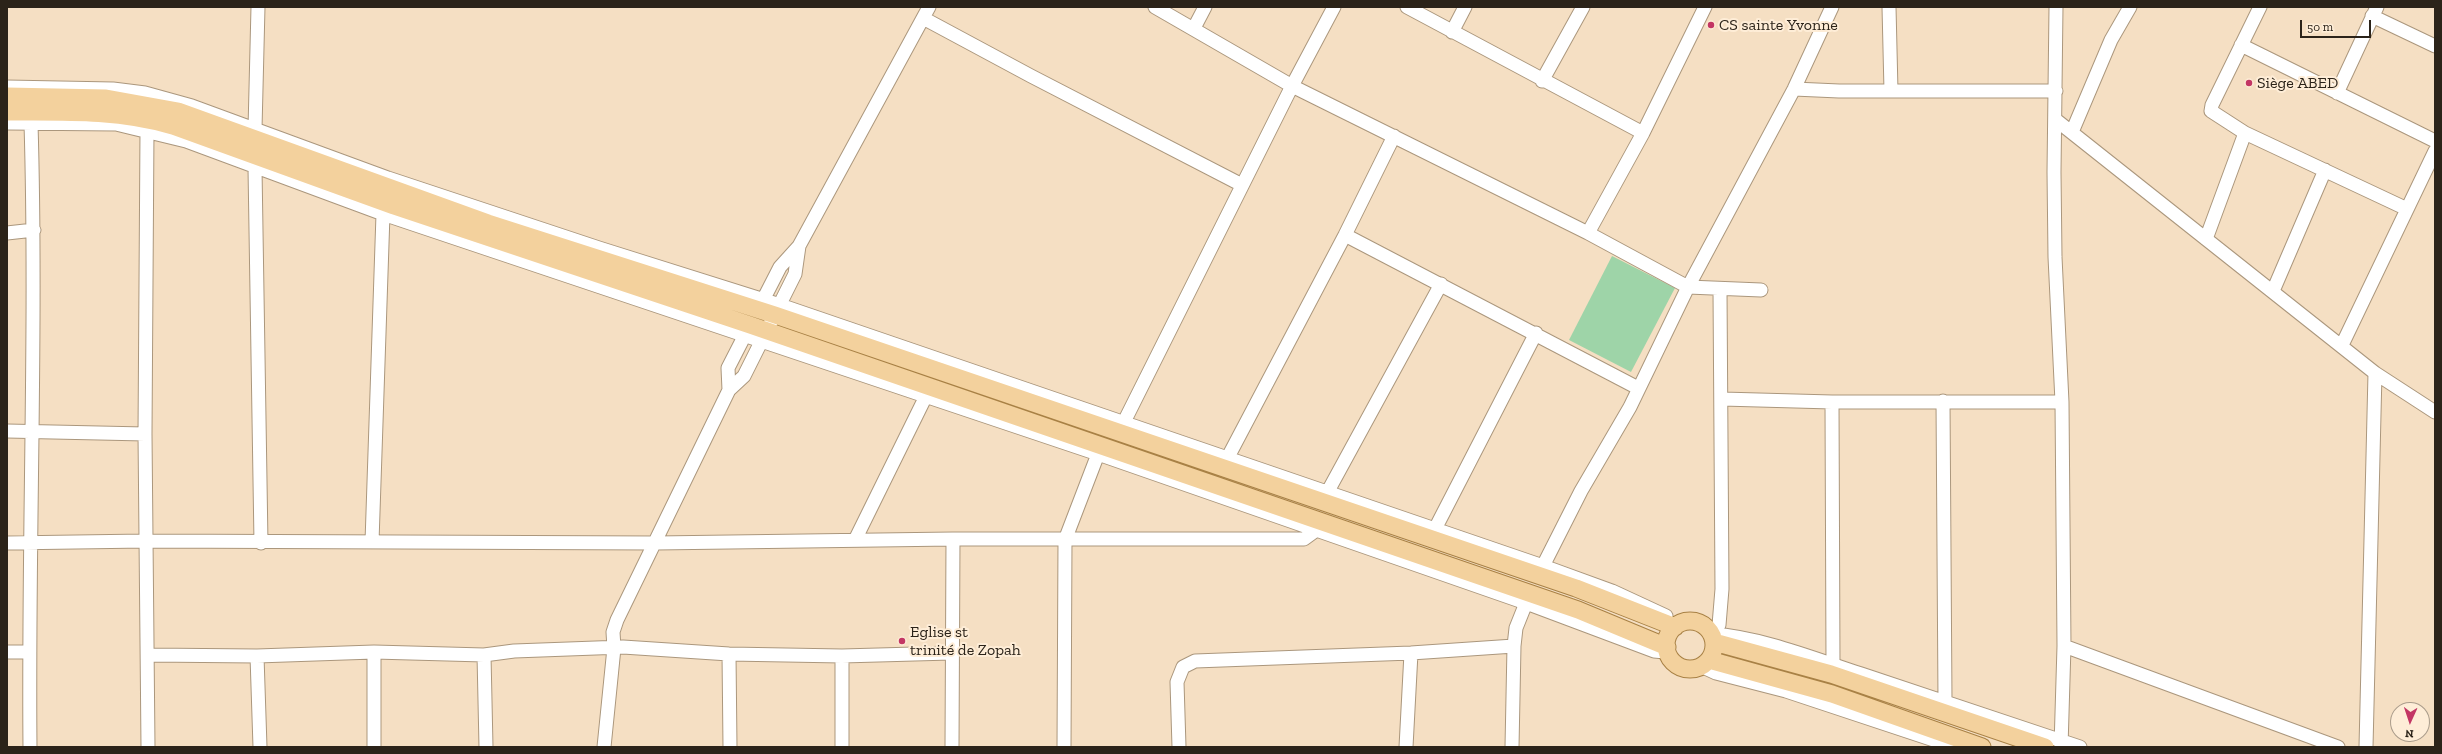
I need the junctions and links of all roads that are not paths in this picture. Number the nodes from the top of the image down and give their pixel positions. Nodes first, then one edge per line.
1 (258, 7) edge
2 (1155, 7) edge
3 (1205, 7) edge
4 (1334, 7) edge
5 (1407, 7) edge
6 (1464, 7) edge
7 (1583, 7) edge
8 (1705, 7) edge
9 (1889, 7) edge
10 (2056, 7) edge
11 (2130, 7) edge
12 (2260, 7) edge
13 (1827, 9) edge
14 (926, 12) edge
15 (2375, 12) edge
16 (1194, 28) junction
17 (1452, 32) junction
18 (2241, 45) junction
19 (2435, 46) edge
20 (1542, 81) junction
21 (1292, 86) junction
22 (7, 87) edge
23 (1794, 89) junction
24 (1891, 91) junction
25 (2056, 91) junction
26 (2337, 93) junction
27 (7, 96) edge
28 (7, 112) edge
29 (2056, 120) junction
30 (7, 123) edge
31 (31, 123) junction
32 (255, 129) junction
33 (147, 130) junction
34 (2072, 132) junction
35 (1643, 133) junction
36 (2245, 133) junction
37 (1394, 136) junction
38 (2435, 141) edge
39 (2435, 150) edge
40 (254, 168) junction
41 (2325, 170) junction
42 (1242, 184) junction
43 (2407, 209) junction
44 (383, 214) junction
45 (34, 230) junction
46 (7, 233) edge
47 (1588, 233) junction
48 (1345, 235) junction
49 (2206, 239) junction
50 (799, 246) junction
51 (1440, 284) junction
52 (1688, 287) junction
53 (1720, 290) junction
54 (1761, 290) dead end
55 (2272, 291) junction
56 (761, 304) junction
57 (777, 310) junction
58 (748, 330) junction
59 (1536, 333) junction
60 (764, 336) junction
61 (2342, 345) junction
62 (2375, 373) junction
63 (1638, 388) junction
64 (729, 390) junction
65 (926, 396) junction
66 (1722, 399) junction
67 (1943, 401) junction
68 (1832, 402) junction
69 (2062, 402) junction
70 (2435, 412) edge
71 (1124, 422) junction
72 (7, 431) edge
73 (32, 431) junction
74 (145, 434) junction
75 (1098, 454) junction
76 (1227, 459) junction
77 (1327, 493) junction
78 (1435, 530) junction
79 (1315, 531) junction
80 (953, 539) junction
81 (855, 540) junction
82 (1065, 540) junction
83 (145, 541) junction
84 (372, 542) junction
85 (7, 543) edge
86 (261, 543) junction
87 (656, 543) junction
88 (31, 544) junction
89 (1543, 566) junction
90 (1526, 603) junction
91 (1678, 625) junction
92 (1713, 638) junction
93 (1514, 646) junction
94 (2064, 646) junction
95 (614, 648) junction
96 (1667, 649) junction
97 (7, 652) edge
98 (29, 652) junction
99 (374, 652) junction
100 (951, 653) junction
101 (1411, 653) junction
102 (729, 654) junction
103 (149, 655) junction
104 (484, 655) junction
105 (258, 656) junction
106 (842, 656) junction
107 (1705, 663) junction
108 (1833, 665) junction
109 (1945, 702) junction
110 (2061, 744) edge
111 (30, 747) edge
112 (148, 747) edge
113 (260, 747) edge
114 (374, 747) edge
115 (486, 747) edge
116 (604, 747) edge
117 (730, 747) edge
118 (842, 747) edge
119 (952, 747) edge
120 (1064, 747) edge
121 (1179, 747) edge
122 (1406, 747) edge
123 (1512, 747) edge
124 (1955, 747) edge
125 (1982, 747) edge
126 (2045, 747) edge
127 (2080, 747) edge
128 (2338, 747) edge
129 (2366, 747) edge

1 - 32 street
2 - 16 street
3 - 16 street
4 - 21 street
5 - 17 street
6 - 17 street
7 - 20 street
8 - 35 street
9 - 24 street
10 - 25 street
11 - 34 street
12 - 18 street
13 - 23 street
14 - 42 street
14 - 50 street
15 - 19 street
15 - 26 street
16 - 21 street
17 - 20 street
18 - 26 street
18 - 36 street
20 - 35 street
21 - 37 street
21 - 42 street
22 - 32 street
23 - 24 street
23 - 52 street
24 - 25 street
25 - 29 street
26 - 38 street
27 - 56 main road
28 - 58 main road
29 - 34 street
29 - 69 street
30 - 31 street
31 - 33 street
31 - 45 street
32 - 56 street
33 - 40 street
33 - 74 street
34 - 49 street
35 - 47 street
36 - 41 street
36 - 49 street
37 - 47 street
37 - 48 street
39 - 43 street
40 - 44 street
40 - 86 street
41 - 43 street
41 - 55 street
42 - 71 street
43 - 61 street
44 - 58 street
44 - 84 street
45 - 46 street
45 - 73 street
47 - 52 street
48 - 51 street
48 - 76 street
49 - 55 street
50 - 56 street
50 - 57 street
51 - 59 street
51 - 77 street
52 - 53 street
52 - 63 street
53 - 54 street
53 - 66 street
55 - 61 street
56 - 57 main road
56 - 58 street
57 - 60 street
57 - 71 street
57 - 91 main road
58 - 60 main road
58 - 64 street
59 - 63 street
59 - 78 street
60 - 64 street
60 - 65 street
60 - 96 main road
61 - 62 street
62 - 70 street
62 - 129 street
63 - 89 street
64 - 87 street
65 - 75 street
65 - 81 street
66 - 68 street
66 - 92 street
67 - 68 street
67 - 69 street
67 - 109 street
68 - 108 street
69 - 94 street
71 - 76 street
72 - 73 street
73 - 74 street
73 - 88 street
74 - 83 street
75 - 79 street
75 - 82 street
76 - 77 street
77 - 78 street
78 - 89 street
79 - 82 street
79 - 90 street
80 - 81 street
80 - 82 street
80 - 100 street
81 - 87 street
82 - 120 street
83 - 86 street
83 - 88 street
83 - 103 street
84 - 86 street
84 - 87 street
85 - 88 street
87 - 95 street
88 - 98 street
89 - 91 street
90 - 93 street
90 - 96 street
91 - 92 main road
91 - 96 main road
92 - 107 main road
92 - 108 street
92 - 126 main road
93 - 101 street
93 - 123 street
94 - 110 street
94 - 128 street
95 - 102 street
95 - 104 street
95 - 116 street
96 - 107 main road
97 - 98 street
98 - 111 street
99 - 104 street
99 - 105 street
99 - 114 street
100 - 106 street
100 - 119 street
101 - 121 street
101 - 122 street
102 - 106 street
102 - 117 street
103 - 105 street
103 - 112 street
104 - 115 street
105 - 113 street
106 - 118 street
107 - 124 street
107 - 125 main road
108 - 109 street
109 - 110 street
110 - 127 street

